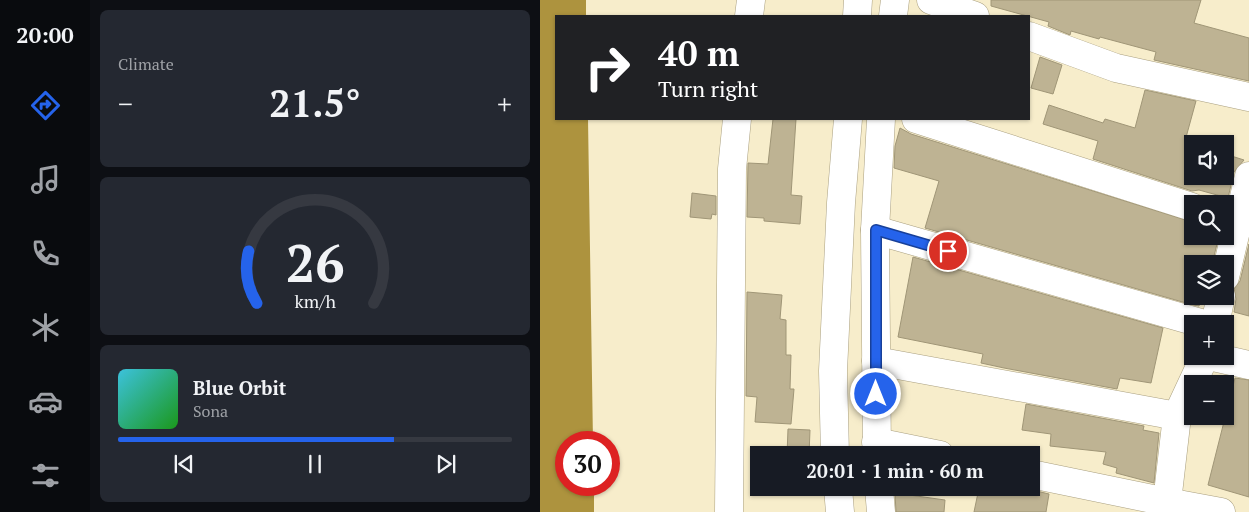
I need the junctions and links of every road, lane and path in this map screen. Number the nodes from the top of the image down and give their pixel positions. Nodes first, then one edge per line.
1 (751, 0) edge
2 (858, 0) edge
3 (895, 0) edge
4 (931, 0) edge
5 (749, 15) edge
6 (857, 15) edge
7 (893, 15) edge
8 (972, 15) edge
9 (1030, 36) edge
10 (1249, 97) edge
11 (738, 120) edge
12 (848, 120) edge
13 (881, 120) edge
14 (919, 120) edge
15 (1249, 176) edge
16 (1184, 203) edge
17 (1234, 212) edge
18 (876, 230) junction
19 (1184, 318) edge
20 (876, 361) junction
21 (1234, 362) edge
22 (1201, 365) edge
23 (1249, 365) edge
24 (1177, 416) junction
25 (835, 446) edge
26 (877, 446) edge
27 (1040, 476) edge
28 (839, 496) edge
29 (880, 496) edge
30 (1165, 507) edge
31 (729, 512) edge
32 (840, 512) edge
33 (881, 512) edge
34 (1221, 512) edge

1 - 5 street
2 - 6 street
3 - 7 street
4 - 8 street
9 - 10 street
11 - 31 street
12 - 25 street
13 - 18 street
14 - 16 street
15 - 17 street
18 - 19 street
18 - 20 street
20 - 24 street
20 - 26 street
21 - 23 street
22 - 24 street
24 - 30 street
27 - 30 street
28 - 32 street
29 - 33 street
30 - 34 street

